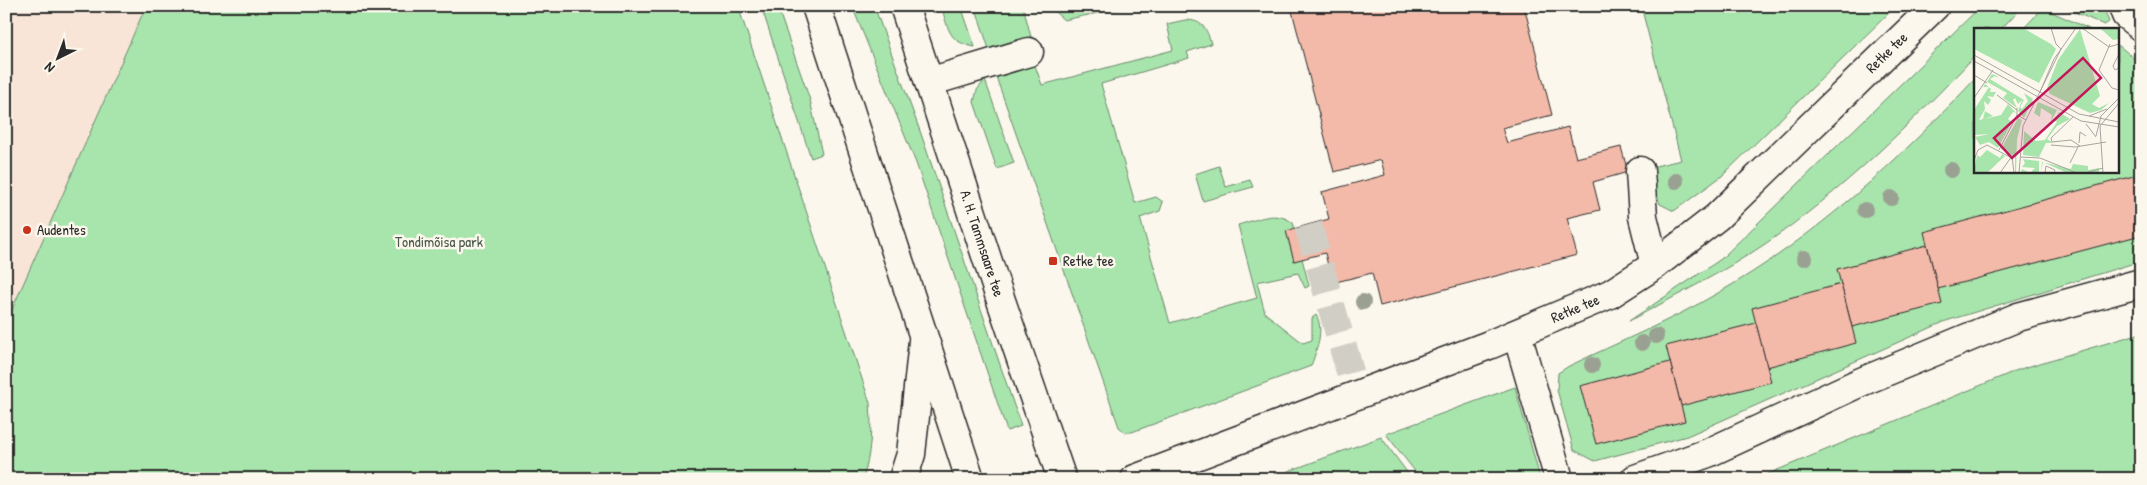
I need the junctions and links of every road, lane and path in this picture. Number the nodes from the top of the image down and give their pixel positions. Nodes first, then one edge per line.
1 (816, 6) edge
2 (904, 6) edge
3 (1935, 6) edge
4 (2123, 6) edge
5 (2141, 27) edge
6 (1029, 52) dead end
7 (929, 82) junction
8 (1640, 171) dead end
9 (1655, 265) junction
10 (2141, 283) edge
11 (1516, 334) junction
12 (923, 341) junction
13 (903, 479) edge
14 (970, 479) edge
15 (1062, 479) edge
16 (1135, 479) edge
17 (1559, 479) edge
18 (1635, 479) edge

1 - 12 street
2 - 7 street, A. H. Tammsaare tee
3 - 9 street, Retke tee
4 - 5 street
6 - 7 street
7 - 15 street, A. H. Tammsaare tee
8 - 9 street
9 - 11 street, Retke tee
10 - 18 street
11 - 16 street, Retke tee
11 - 17 street
12 - 13 street
12 - 14 street

